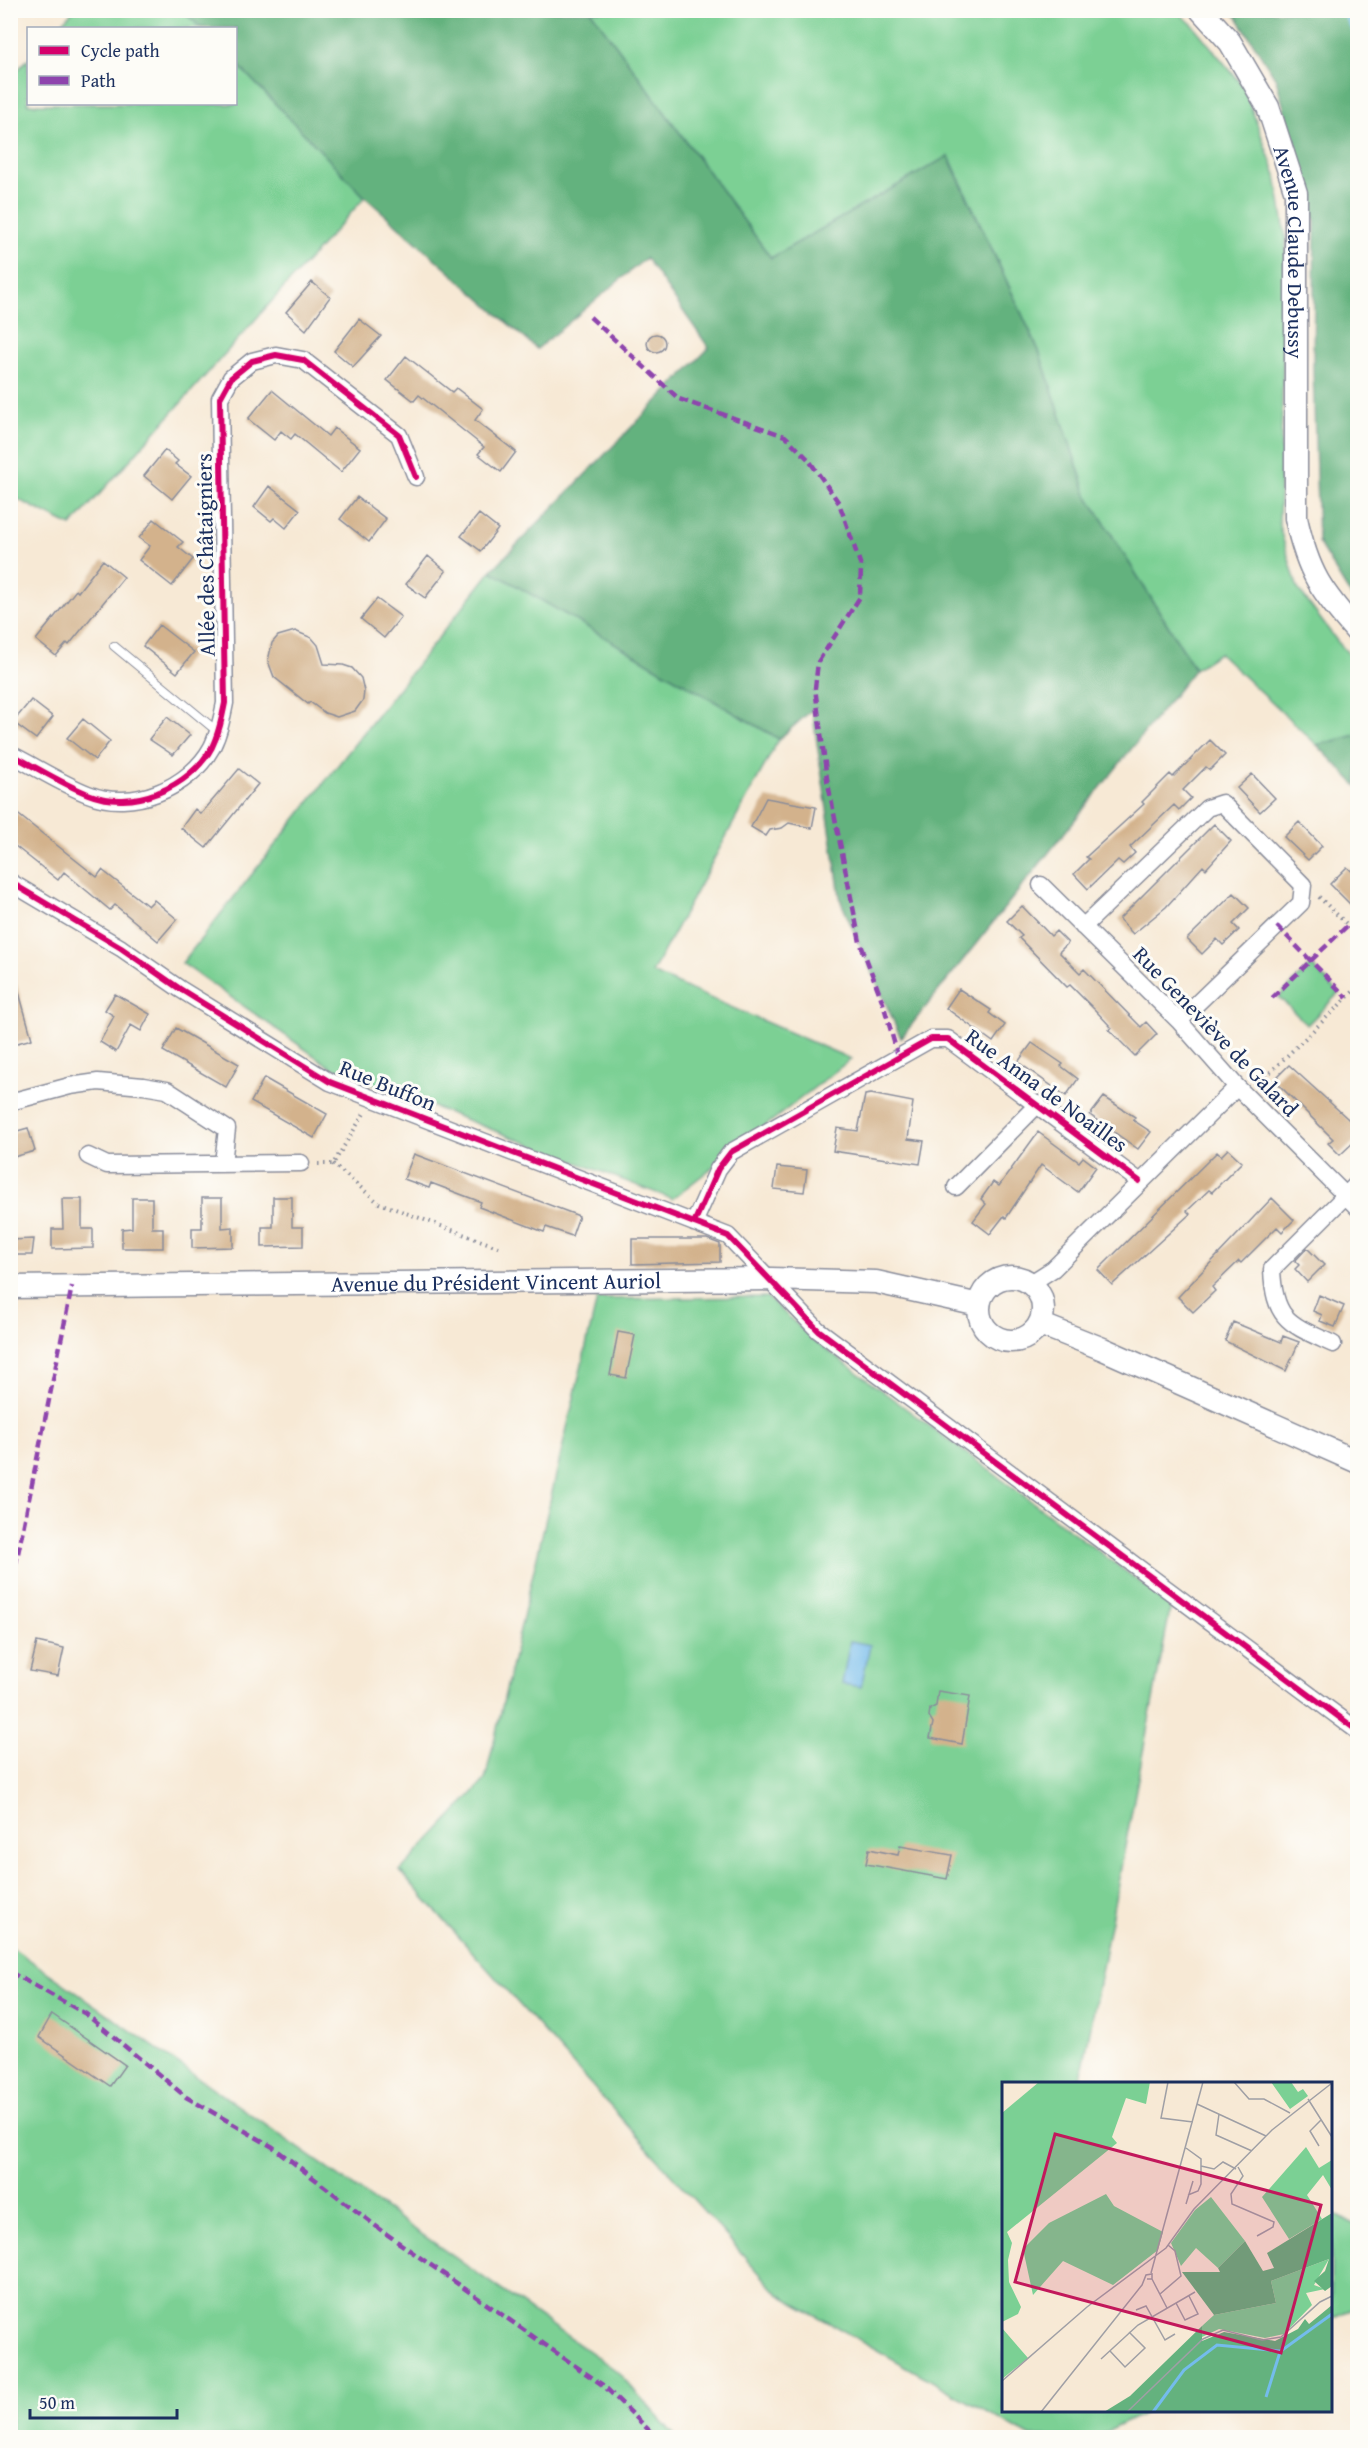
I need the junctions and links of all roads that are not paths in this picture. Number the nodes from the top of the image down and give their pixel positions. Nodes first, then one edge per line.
1 (1201, 10) edge
2 (416, 477) dead end
3 (1358, 633) edge
4 (114, 646) dead end
5 (219, 732) junction
6 (10, 754) edge
7 (10, 882) edge
8 (1041, 885) dead end
9 (1083, 927) junction
10 (1179, 1021) junction
11 (1242, 1091) junction
12 (10, 1102) edge
13 (1038, 1104) junction
14 (88, 1156) dead end
15 (223, 1163) junction
16 (301, 1164) road end
17 (1139, 1181) junction
18 (1358, 1183) edge
19 (956, 1187) dead end
20 (1345, 1196) junction
21 (1358, 1208) edge
22 (694, 1223) junction
23 (771, 1279) junction
24 (1031, 1283) junction
25 (10, 1287) edge
26 (979, 1305) junction
27 (1040, 1324) junction
28 (1333, 1344) dead end
29 (1358, 1462) edge
30 (1358, 1731) edge

1 - 3 main road, Avenue Claude Debussy
2 - 5 street, Allée des Châtaigniers
4 - 5 lane
5 - 6 street, Allée des Châtaigniers
7 - 22 street, Rue Buffon
8 - 9 street, Rue Geneviève de Galard
9 - 10 street, Rue Geneviève de Galard
9 - 10 street
10 - 11 street, Rue Geneviève de Galard
11 - 17 street
11 - 20 street, Rue Geneviève de Galard
12 - 15 street
13 - 17 street, Rue Anna de Noailles
13 - 19 street
13 - 22 street, Rue Anna de Noailles
14 - 15 street
15 - 16 street
17 - 24 street
18 - 20 street
20 - 21 street, Rue Geneviève de Galard
20 - 28 street
22 - 23 street, Rue Buffon
23 - 25 main road, Avenue du Président Vincent Auriol
23 - 26 main road, Avenue du Président Vincent Auriol
23 - 30 street, Rue Buffon
24 - 26 main road
24 - 27 main road
26 - 27 main road
27 - 29 main road

